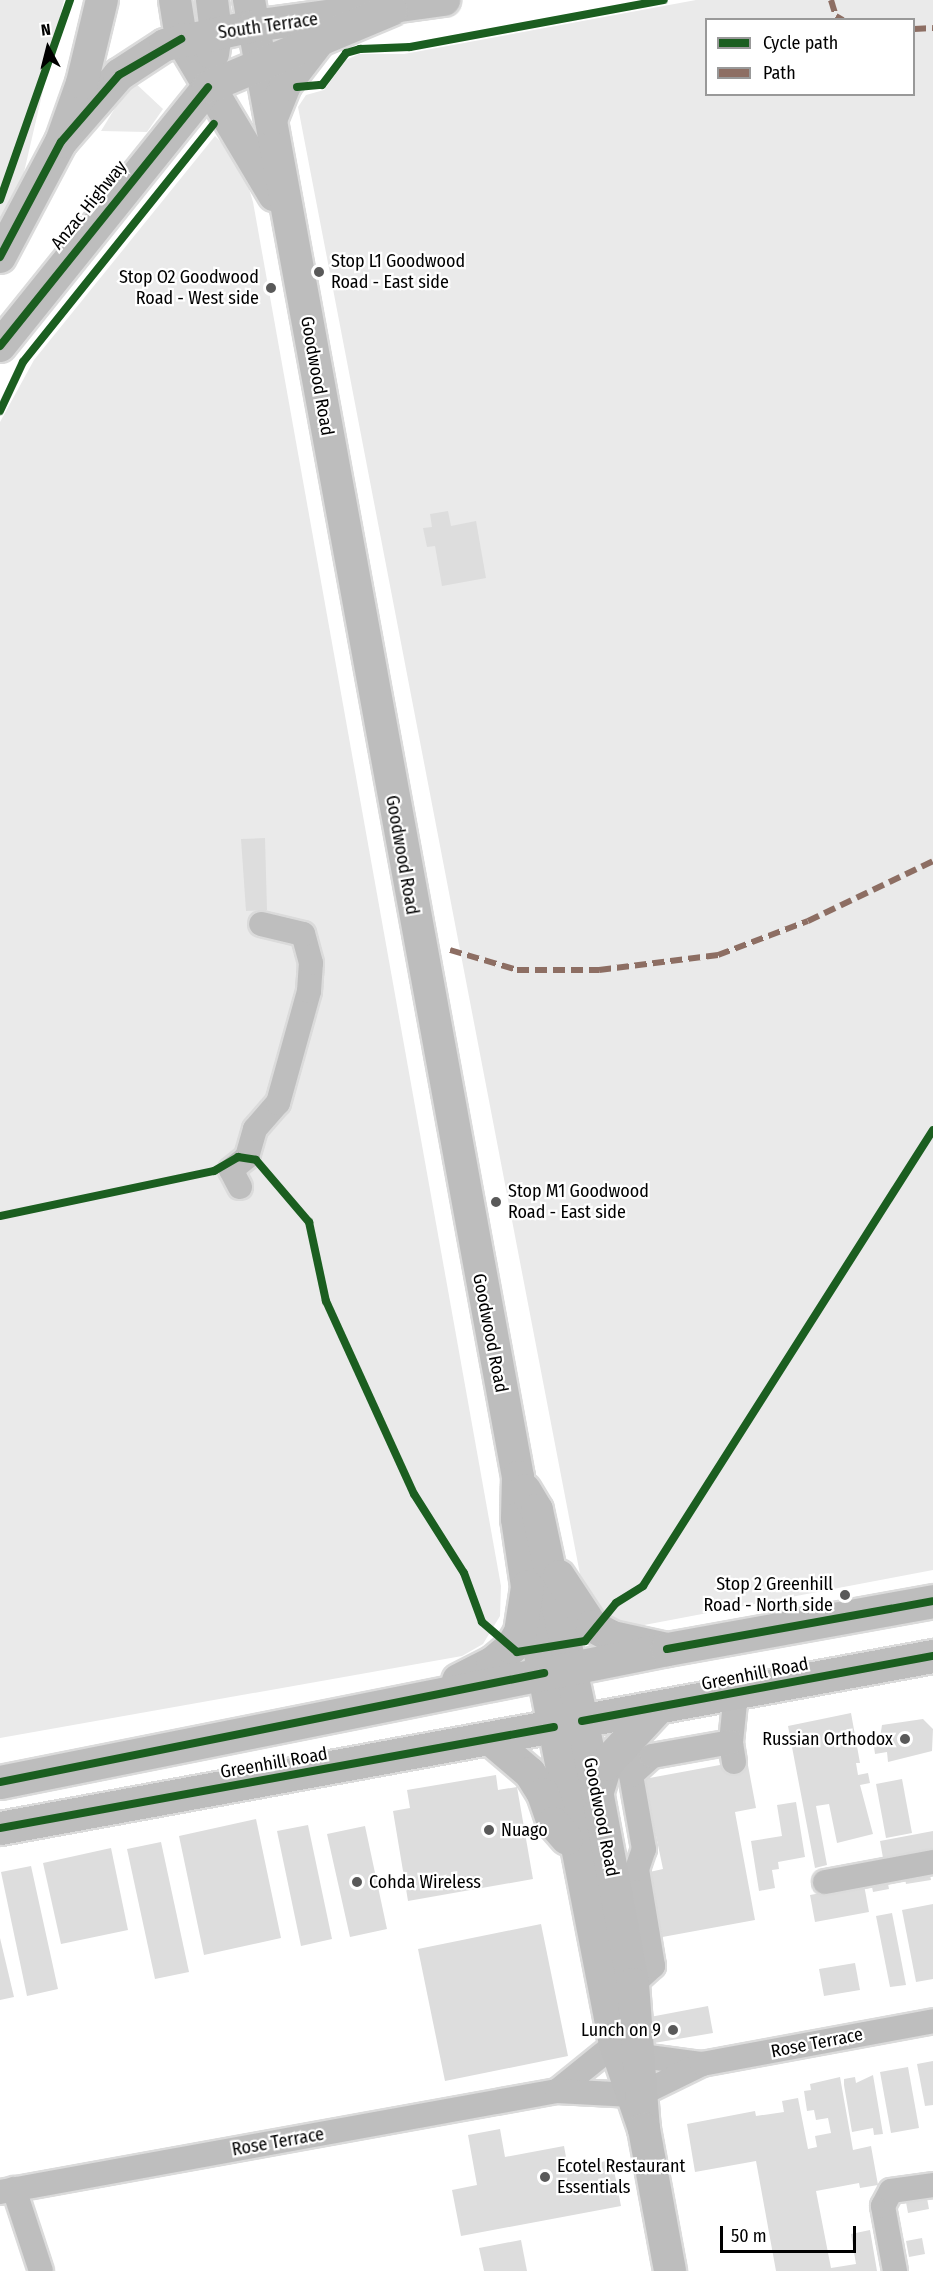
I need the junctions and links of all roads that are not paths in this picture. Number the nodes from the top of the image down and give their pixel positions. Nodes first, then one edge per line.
1 (102, 0) edge
2 (175, 0) edge
3 (212, 0) edge
4 (444, 0) edge
5 (391, 10) junction
6 (251, 13) edge
7 (216, 33) junction
8 (181, 39) junction
9 (318, 42) junction
10 (261, 61) junction
11 (208, 87) junction
12 (271, 120) junction
13 (61, 142) junction
14 (291, 232) junction
15 (0, 257) edge
16 (0, 346) edge
17 (261, 924) dead end
18 (240, 1187) dead end
19 (518, 1477) junction
20 (547, 1555) junction
21 (527, 1587) junction
22 (933, 1601) edge
23 (667, 1649) junction
24 (933, 1656) edge
25 (558, 1670) junction
26 (736, 1693) junction
27 (415, 1698) junction
28 (658, 1707) junction
29 (568, 1724) junction
30 (490, 1738) junction
31 (80, 1766) junction
32 (0, 1782) edge
33 (597, 1791) junction
34 (193, 1793) junction
35 (0, 1828) edge
36 (578, 1850) junction
37 (933, 1863) edge
38 (825, 1882) dead end
39 (633, 1984) junction
40 (933, 2021) edge
41 (628, 2050) junction
42 (702, 2064) junction
43 (557, 2091) junction
44 (638, 2094) junction
45 (933, 2185) edge
46 (7, 2190) edge
47 (667, 2268) edge
48 (41, 2271) edge
49 (895, 2271) edge

1 - 13 main road
2 - 8 main road
3 - 7 main road
4 - 5 main road, South Terrace
5 - 6 main road, South Terrace
5 - 9 main road, South Terrace
6 - 7 main road, South Terrace
6 - 10 main road, Goodwood Road
7 - 8 main road, South Terrace
7 - 11 main road
8 - 11 main road, Goodwood Road
8 - 13 main road
9 - 10 main road, South Terrace
9 - 12 main road
10 - 11 main road, Anzac Highway
10 - 12 main road, Goodwood Road
11 - 14 main road, Goodwood Road
11 - 16 main road, Anzac Highway
12 - 14 main road, Goodwood Road
13 - 15 main road
14 - 19 main road, Goodwood Road
17 - 18 street
19 - 20 main road, Goodwood Road
19 - 21 main road, Goodwood Road
20 - 23 main road
20 - 25 main road, Goodwood Road
21 - 25 main road, Goodwood Road
21 - 27 highway
22 - 23 highway, Greenhill Road
23 - 25 highway, Greenhill Road
24 - 26 highway, Greenhill Road
25 - 27 highway, Greenhill Road
25 - 29 main road, Goodwood Road
26 - 28 highway, Greenhill Road
26 - 39 street
27 - 31 highway, Greenhill Road
28 - 29 highway, Greenhill Road
28 - 33 highway
29 - 30 highway, Greenhill Road
29 - 33 main road, Goodwood Road
29 - 36 main road, Goodwood Road
30 - 34 highway, Greenhill Road
30 - 36 main road
31 - 32 highway, Greenhill Road
31 - 34 highway
33 - 39 main road, Goodwood Road
34 - 35 highway, Greenhill Road
36 - 41 main road, Goodwood Road
37 - 38 street
39 - 41 main road, Goodwood Road
40 - 42 street, Rose Terrace
41 - 42 street, Rose Terrace
41 - 43 street, Rose Terrace
41 - 44 main road, Goodwood Road
42 - 44 street, Rose Terrace
43 - 44 street, Rose Terrace
43 - 46 street, Rose Terrace
44 - 47 main road, Goodwood Road
45 - 49 street
46 - 48 street

